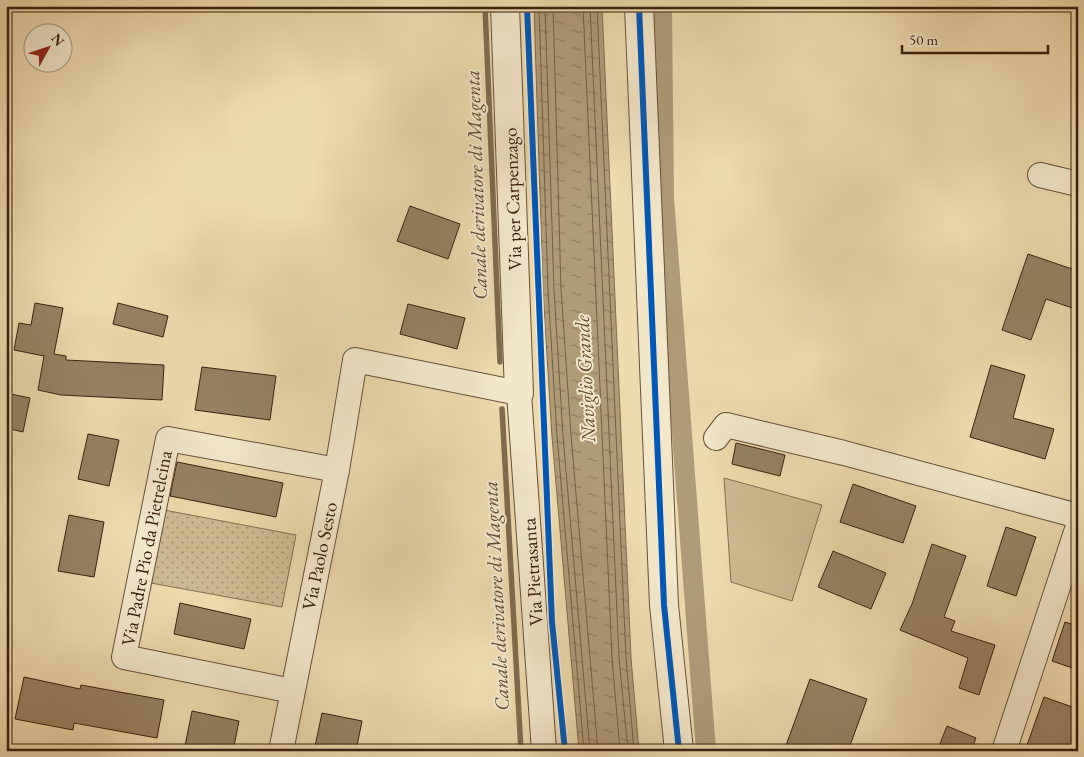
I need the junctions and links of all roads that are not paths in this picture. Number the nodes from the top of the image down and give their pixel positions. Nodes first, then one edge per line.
1 (505, 6) edge
2 (639, 6) edge
3 (1040, 175) dead end
4 (1078, 184) edge
5 (519, 393) junction
6 (716, 438) dead end
7 (337, 470) junction
8 (1078, 516) edge
9 (1078, 526) edge
10 (292, 691) junction
11 (280, 751) edge
12 (544, 751) edge
13 (679, 751) edge
14 (1004, 751) edge

1 - 5 street, Via per Carpenzago
2 - 13 street
3 - 4 street
5 - 7 street, Via Paolo Sesto
5 - 12 street, Via Pietrasanta
6 - 8 street
7 - 10 street, Via Paolo Sesto
7 - 10 street, Via Padre Pio da Pietrelcina
9 - 14 street
10 - 11 street, Via Paolo Sesto

